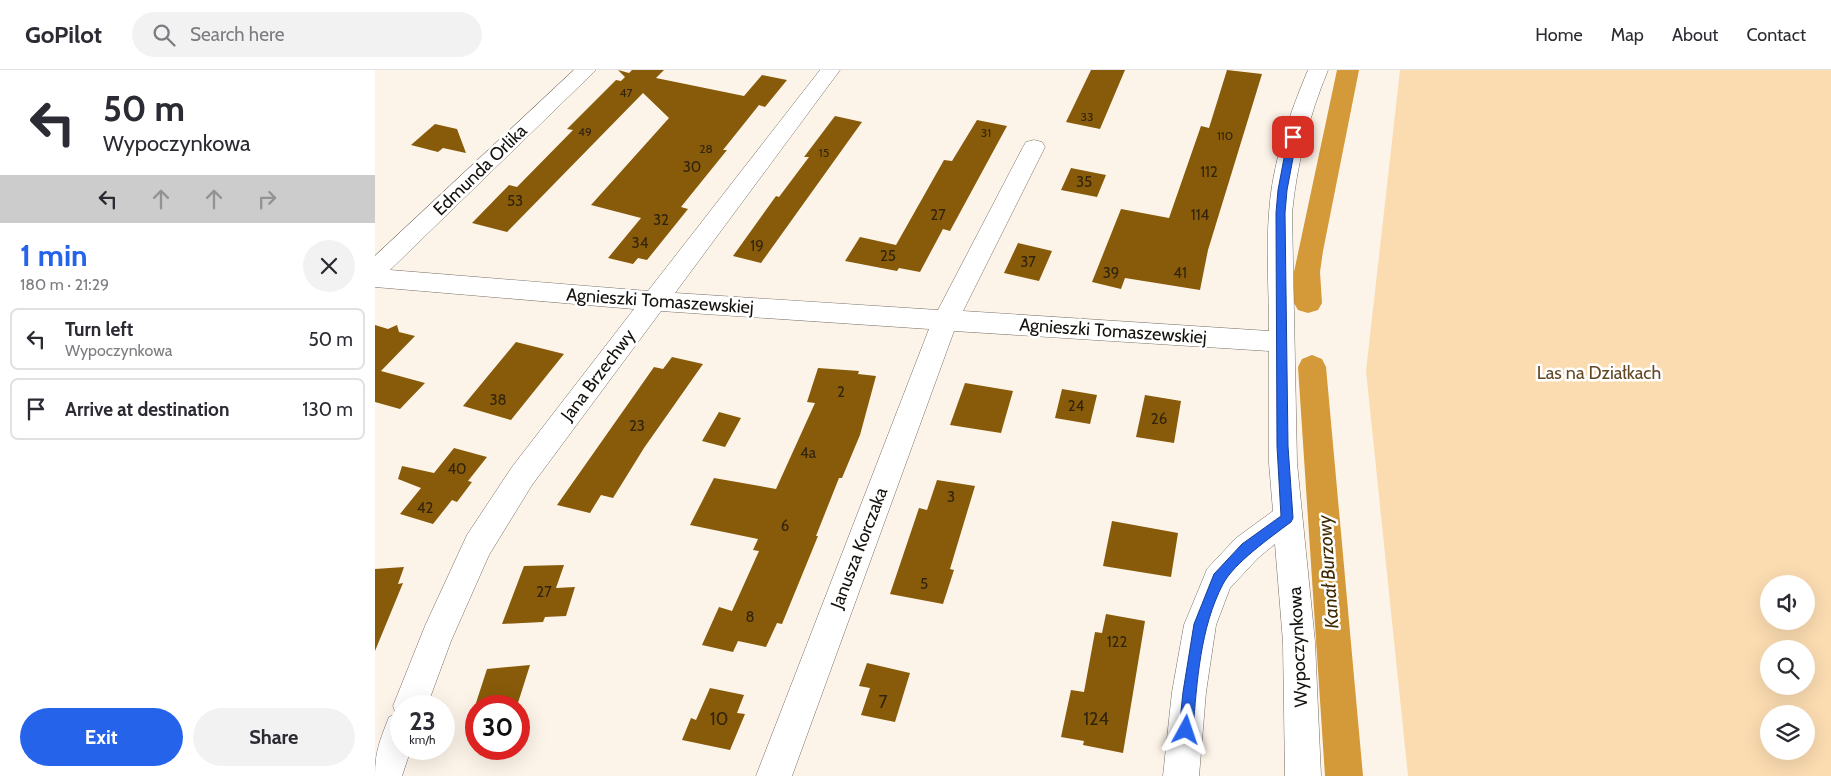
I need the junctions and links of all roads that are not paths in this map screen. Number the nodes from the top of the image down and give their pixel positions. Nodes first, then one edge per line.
1 (586, 70) edge
2 (830, 70) edge
3 (1318, 70) edge
4 (1034, 147) dead end
5 (375, 270) edge
6 (375, 278) edge
7 (654, 301) junction
8 (945, 321) junction
9 (1281, 342) junction
10 (1287, 518) junction
11 (414, 695) edge
12 (390, 759) edge
13 (384, 776) edge
14 (774, 776) edge
15 (1181, 776) edge
16 (1303, 776) edge

1 - 5 street, Edmunda Orlika
2 - 7 street, Jana Brzechwy
3 - 9 street, Wypoczynkowa
4 - 8 street
6 - 7 street, Agnieszki Tomaszewskiej
7 - 8 street, Agnieszki Tomaszewskiej
7 - 11 street, Jana Brzechwy
8 - 9 street, Agnieszki Tomaszewskiej
8 - 14 street, Janusza Korczaka
9 - 10 street, Wypoczynkowa
10 - 15 street
10 - 16 street, Wypoczynkowa
12 - 13 street

